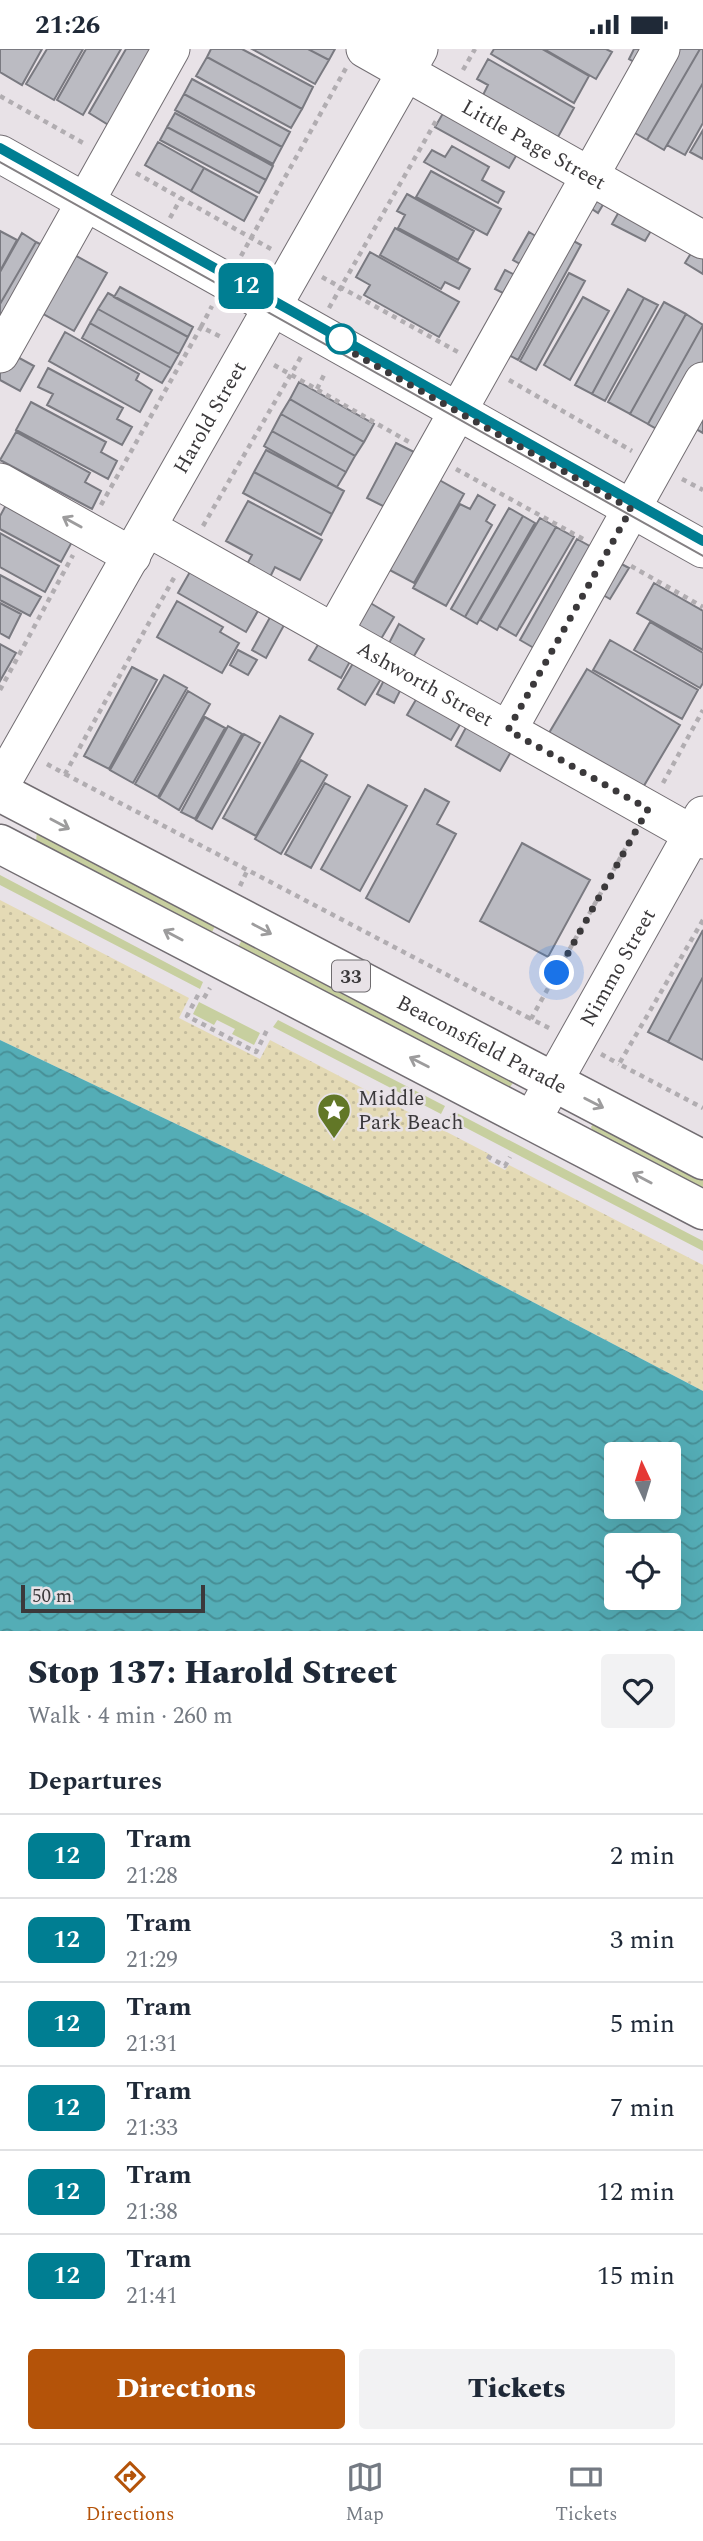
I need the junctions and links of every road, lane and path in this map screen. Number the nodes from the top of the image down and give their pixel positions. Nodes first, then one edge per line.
1 (171, 49) edge
2 (475, 49) edge
3 (661, 49) edge
4 (358, 55) edge
5 (412, 61) edge
6 (0, 96) edge
7 (449, 96) junction
8 (0, 154) edge
9 (109, 158) junction
10 (590, 176) junction
11 (85, 202) junction
12 (252, 238) junction
13 (703, 240) edge
14 (297, 264) junction
15 (227, 282) junction
16 (341, 288) junction
17 (272, 308) junction
18 (201, 327) junction
19 (247, 351) junction
20 (0, 354) edge
21 (301, 357) dead end
22 (483, 366) junction
23 (289, 375) junction
24 (703, 381) edge
25 (457, 412) junction
26 (433, 456) junction
27 (656, 465) junction
28 (0, 482) edge
29 (703, 490) edge
30 (631, 509) junction
31 (86, 530) junction
32 (140, 542) junction
33 (703, 549) edge
34 (189, 551) junction
35 (607, 552) junction
36 (703, 607) edge
37 (334, 632) junction
38 (0, 690) edge
39 (703, 710) edge
40 (508, 730) junction
41 (21, 750) junction
42 (65, 774) junction
43 (0, 786) edge
44 (0, 792) edge
45 (648, 809) junction
46 (699, 830) edge
47 (0, 844) edge
48 (703, 920) edge
49 (198, 995) dead end
50 (531, 1019) junction
51 (267, 1030) dead end
52 (576, 1042) junction
53 (620, 1064) junction
54 (553, 1082) junction
55 (703, 1108) edge
56 (532, 1120) junction
57 (487, 1156) dead end
58 (510, 1157) dead end
59 (703, 1160) edge
60 (703, 1210) edge

1 - 9 street
2 - 7 path
3 - 10 street
4 - 5 street, Little Page Street
4 - 12 path
5 - 7 street, Little Page Street
5 - 14 street, Harold Street
6 - 9 path
7 - 10 street, Little Page Street
7 - 16 path
8 - 11 street
9 - 11 street
9 - 12 path
10 - 13 street, Little Page Street
10 - 22 street
11 - 15 street
11 - 20 street
12 - 14 path
12 - 15 path
14 - 16 path
14 - 17 street, Harold Street
15 - 17 street
15 - 18 path
16 - 22 path
17 - 19 street, Harold Street
17 - 25 street
18 - 19 path
18 - 31 path
19 - 23 path
19 - 32 street, Harold Street
21 - 23 path
22 - 25 street
22 - 27 path
23 - 26 path
23 - 34 path
24 - 27 street
25 - 26 street
25 - 30 street
26 - 35 path
26 - 37 street
27 - 29 path
27 - 30 street
31 -> 28 street, Ashworth Street
30 - 33 street
30 - 35 street
31 - 32 street, Ashworth Street
31 - 38 path
32 - 34 street, Ashworth Street
32 - 41 street, Harold Street
34 - 37 street, Ashworth Street
34 - 42 path
35 - 36 path
35 - 40 street
37 - 40 street, Ashworth Street
39 - 45 path
40 - 45 street, Ashworth Street
41 - 42 path
41 - 43 street, Harold Street
42 - 50 path
44 -> 54 main road, Beaconsfield Parade / 33
45 - 46 street, Ashworth Street
45 - 50 path
46 - 52 street, Nimmo Street
56 -> 47 main road, Beaconsfield Parade / 33
48 - 53 path
49 - 51 path
50 - 52 path
52 - 53 path
52 - 54 street, Nimmo Street
53 - 55 path
54 - 56 street, Nimmo Street
54 -> 59 main road, Beaconsfield Parade / 33
60 -> 56 main road, Beaconsfield Parade / 33
57 - 58 path

